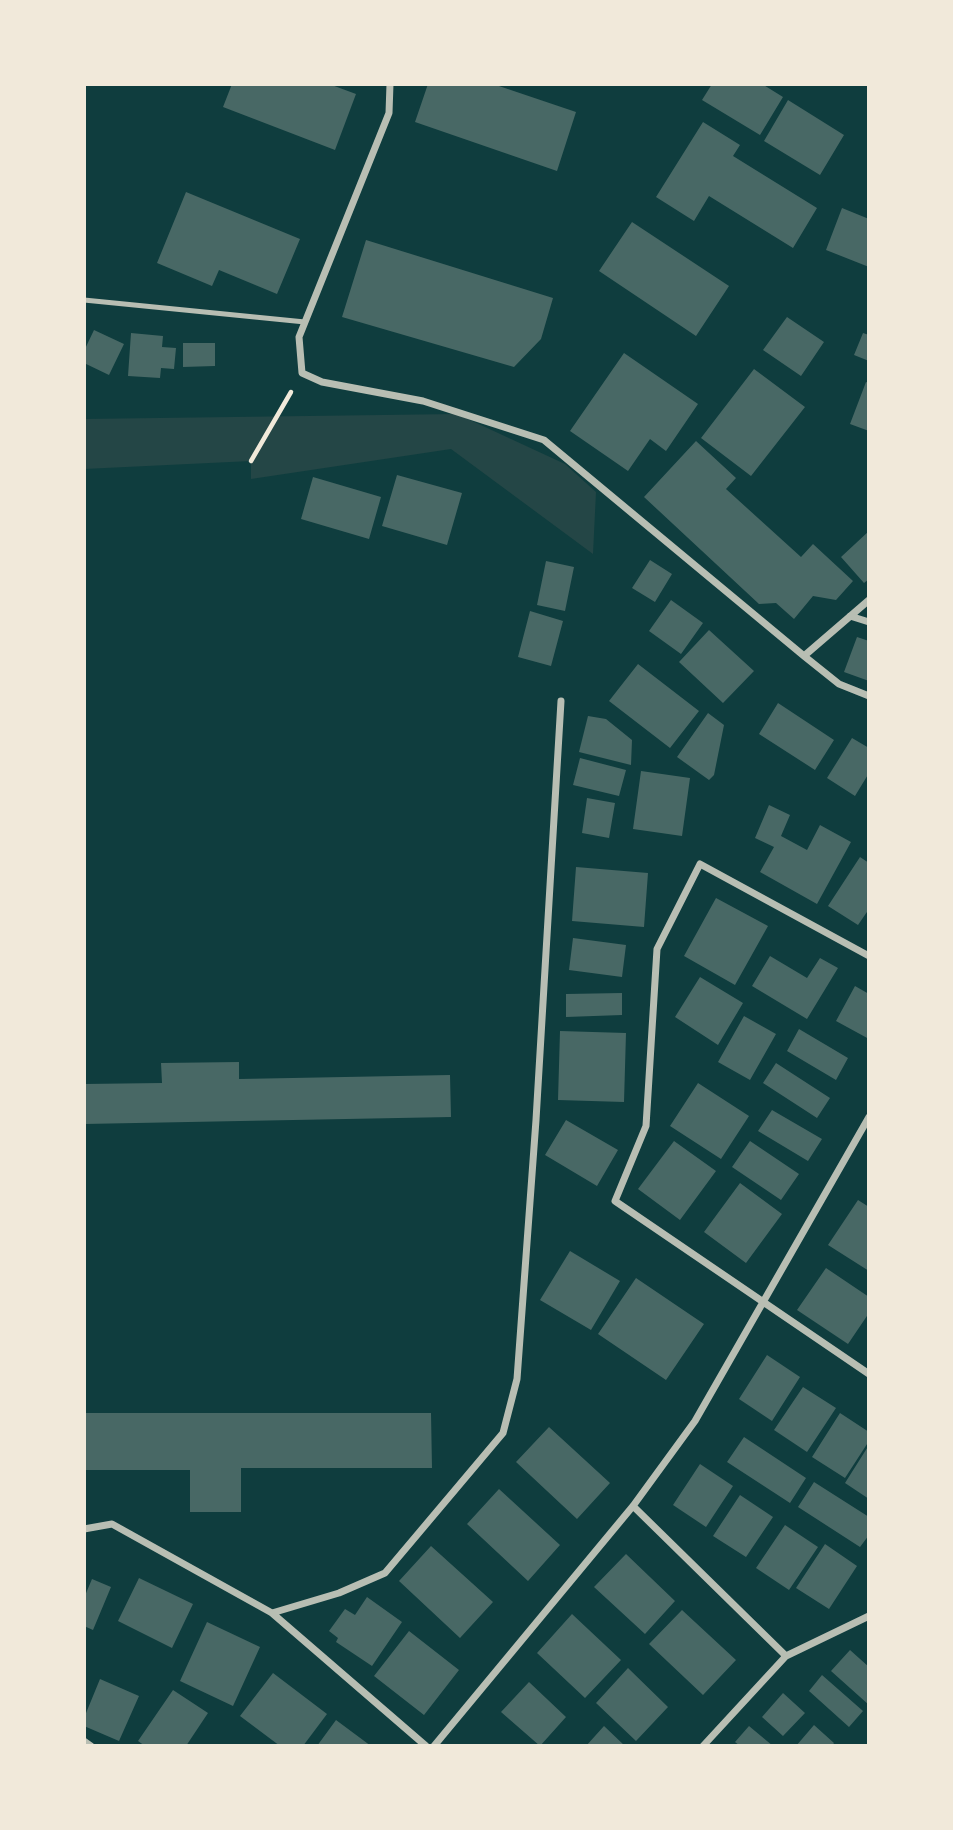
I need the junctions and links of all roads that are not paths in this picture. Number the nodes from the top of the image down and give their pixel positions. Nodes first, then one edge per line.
1 (390, 84) edge
2 (84, 300) edge
3 (304, 322) junction
4 (869, 600) edge
5 (850, 616) junction
6 (869, 622) edge
7 (804, 656) junction
8 (869, 696) edge
9 (561, 701) dead end
10 (869, 956) edge
11 (869, 1117) edge
12 (765, 1302) junction
13 (869, 1374) edge
14 (633, 1506) junction
15 (84, 1529) edge
16 (272, 1613) junction
17 (868, 1621) edge
18 (786, 1656) junction
19 (84, 1741) edge
20 (709, 1744) edge
21 (91, 1746) edge
22 (426, 1746) edge
23 (434, 1746) edge

1 - 3 street
2 - 3 lane
3 - 7 street
4 - 5 street
5 - 6 street
5 - 7 street
7 - 8 street
9 - 16 street
10 - 12 street
11 - 12 street
12 - 13 street
12 - 14 street
14 - 18 street
14 - 23 street
15 - 16 street
16 - 22 street
17 - 18 street
18 - 20 street
19 - 21 street

